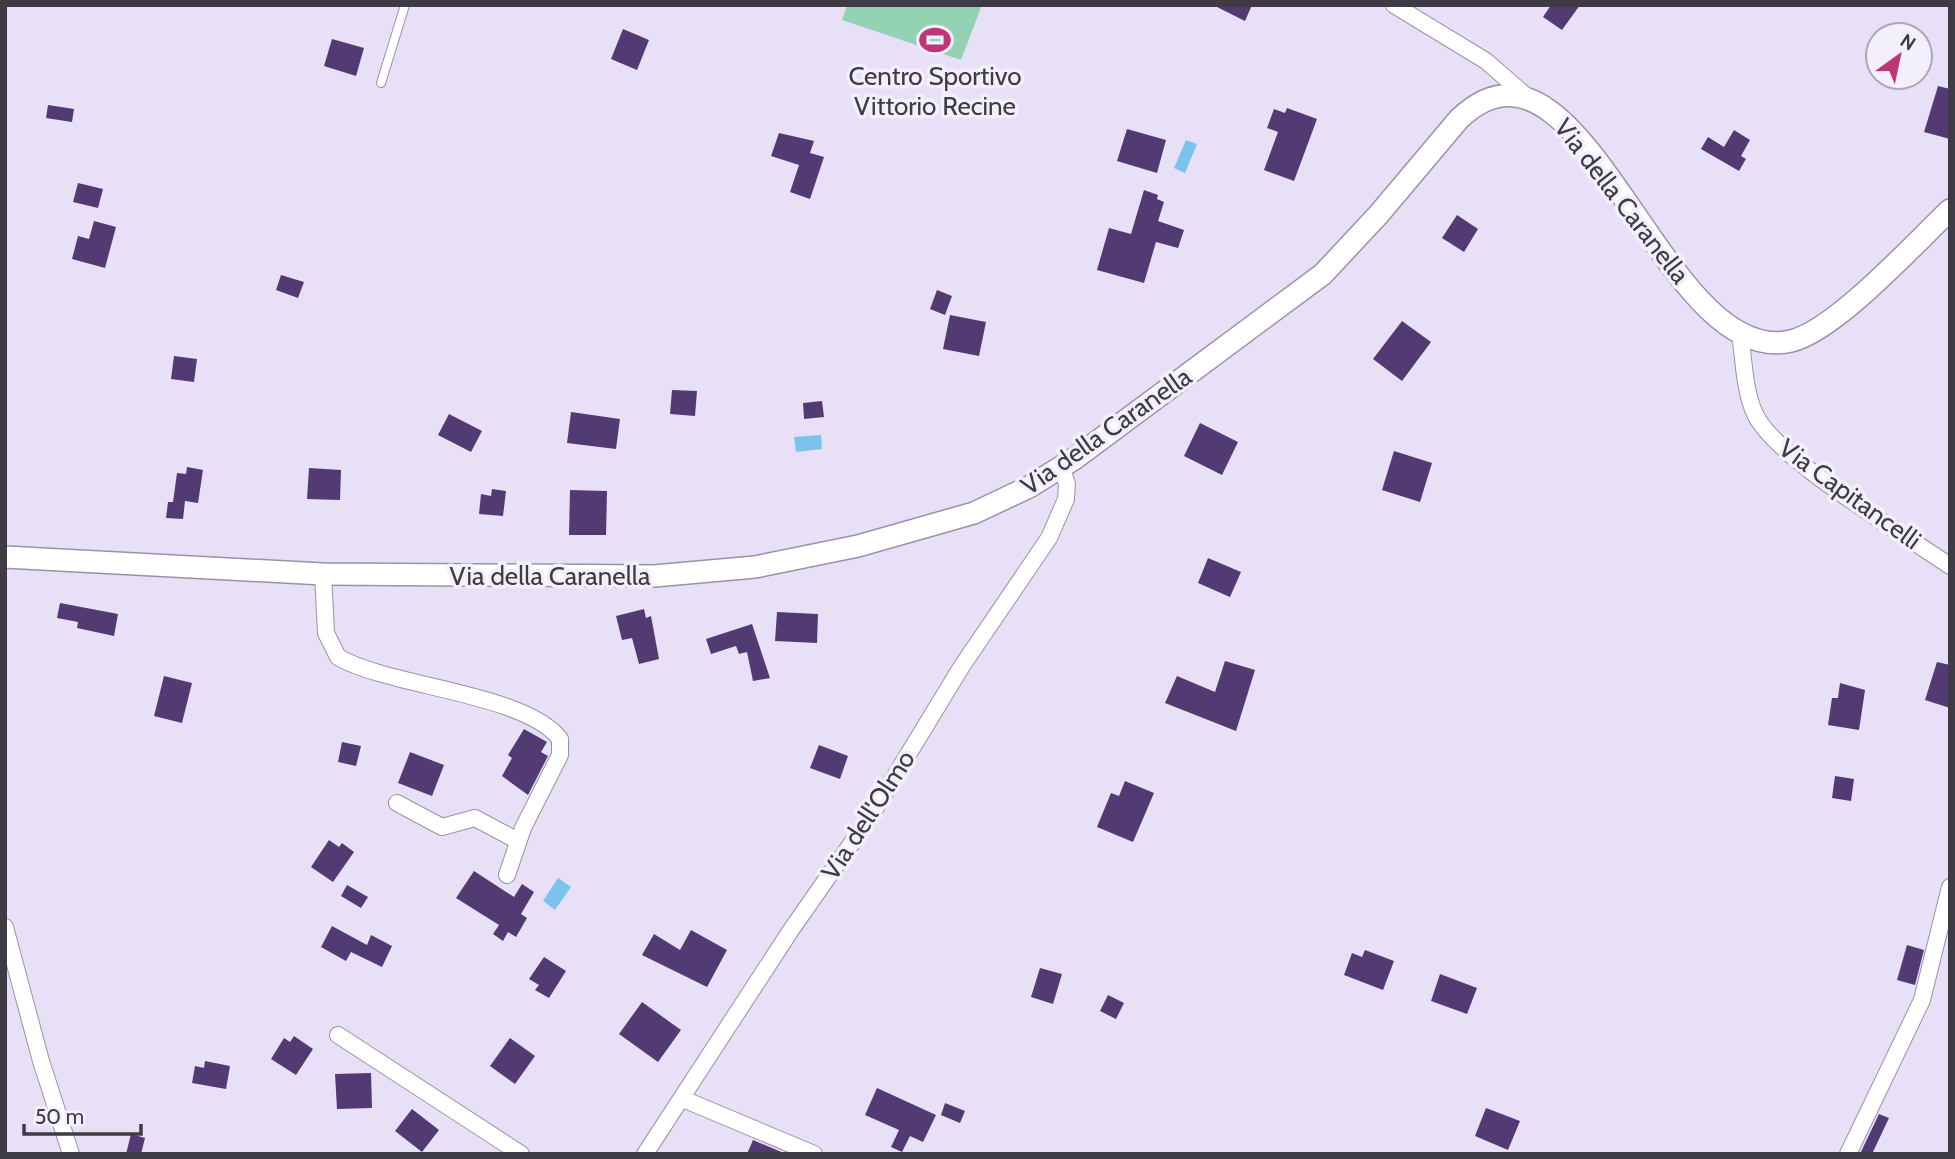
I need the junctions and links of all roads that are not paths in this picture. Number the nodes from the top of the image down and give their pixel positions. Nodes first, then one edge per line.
1 (405, 5) edge
2 (1394, 5) edge
3 (381, 83) dead end
4 (1525, 95) junction
5 (1950, 210) edge
6 (1740, 334) junction
7 (1061, 467) junction
8 (5, 557) edge
9 (1950, 566) edge
10 (323, 574) junction
11 (397, 803) dead end
12 (518, 841) junction
13 (507, 875) dead end
14 (1950, 887) edge
15 (5, 927) edge
16 (338, 1035) dead end
17 (683, 1099) junction
18 (71, 1154) edge
19 (521, 1154) edge
20 (645, 1154) edge
21 (814, 1154) edge
22 (1848, 1154) edge

1 - 3 lane
2 - 4 street
4 - 6 main road, Via della Caranella
4 - 7 main road, Via della Caranella
5 - 6 main road, Via della Caranella
6 - 9 street, Via Capitancelli
7 - 10 main road, Via della Caranella
7 - 17 street, Via dell'Olmo
8 - 10 main road, Via della Caranella
10 - 12 street
11 - 12 street
12 - 13 street
14 - 22 street
15 - 18 street
16 - 19 street
17 - 20 street, Via dell'Olmo
17 - 21 street

